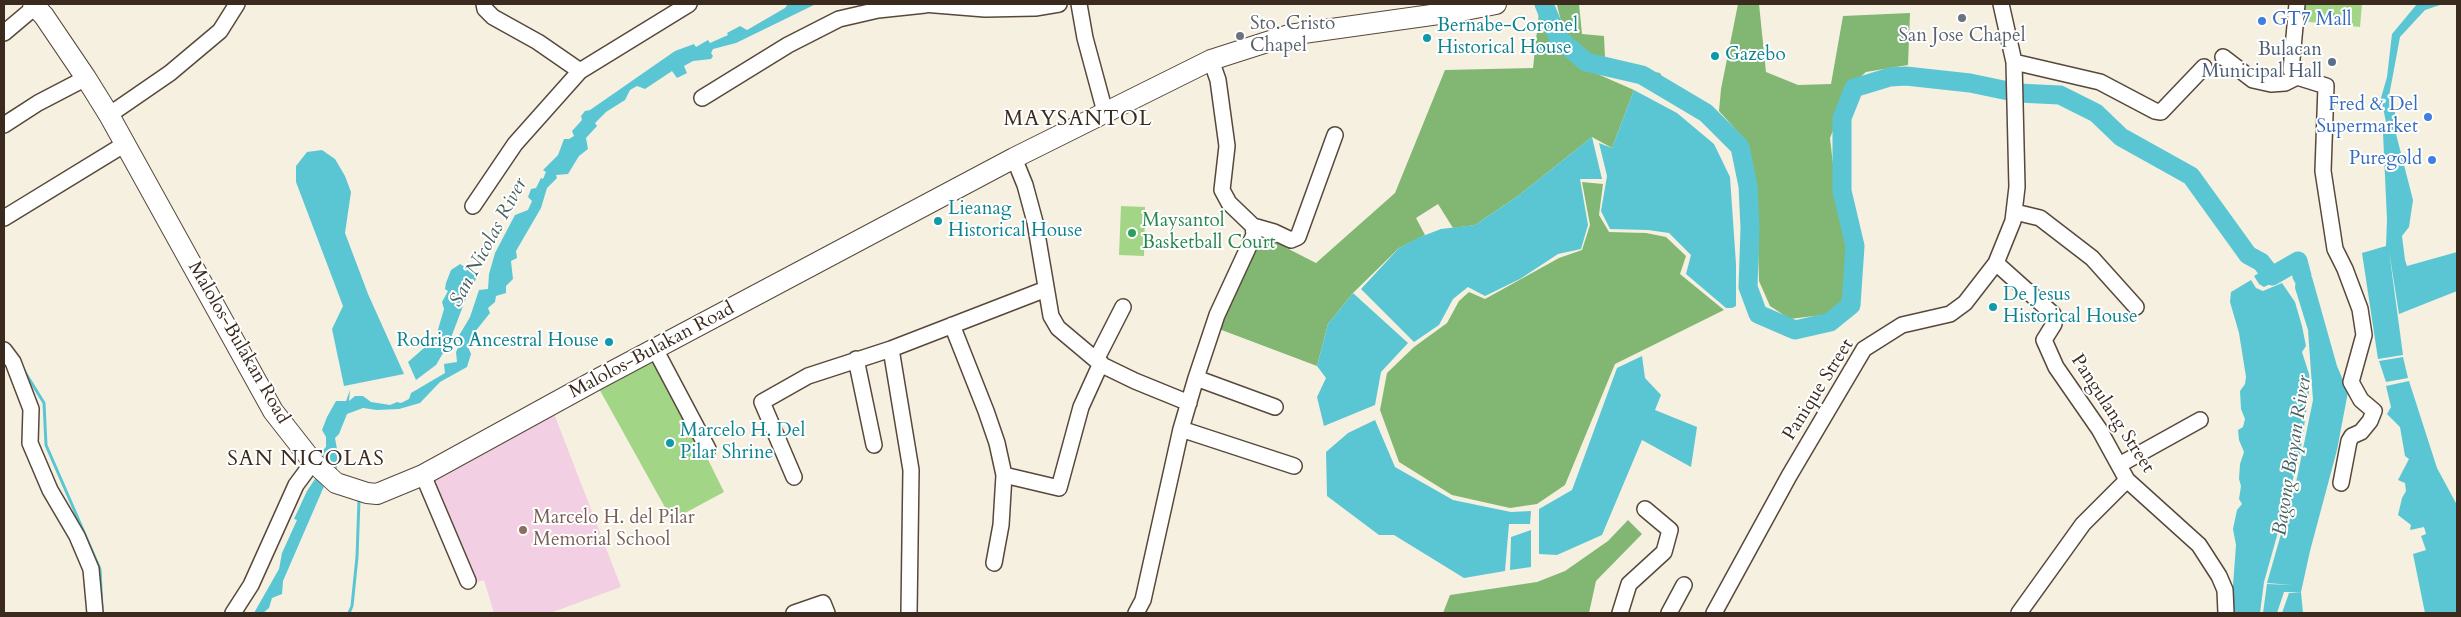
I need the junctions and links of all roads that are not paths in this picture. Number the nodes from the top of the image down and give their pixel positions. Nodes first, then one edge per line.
1 (237, 4) edge
2 (484, 4) edge
3 (689, 4) edge
4 (924, 4) edge
5 (1059, 4) edge
6 (1079, 4) edge
7 (1496, 4) edge
8 (2001, 4) edge
9 (2297, 4) edge
10 (35, 5) edge
11 (1458, 7) edge
12 (4, 33) edge
13 (2223, 57) dead end
14 (1211, 60) junction
15 (2204, 67) dead end
16 (2014, 69) junction
17 (580, 71) junction
18 (2297, 77) junction
19 (86, 78) junction
20 (702, 98) dead end
21 (1105, 112) junction
22 (109, 115) junction
23 (4, 125) edge
24 (1335, 135) dead end
25 (125, 144) junction
26 (1014, 158) junction
27 (473, 206) dead end
28 (2015, 212) junction
29 (4, 218) edge
30 (1253, 226) junction
31 (1996, 263) junction
32 (1046, 289) junction
33 (1123, 307) dead end
34 (2136, 307) dead end
35 (952, 325) junction
36 (655, 348) junction
37 (891, 349) junction
38 (4, 350) edge
39 (856, 359) junction
40 (1098, 362) junction
41 (1196, 378) junction
42 (1189, 403) junction
43 (1275, 407) dead end
44 (2200, 420) dead end
45 (1181, 430) junction
46 (874, 445) dead end
47 (708, 449) dead end
48 (316, 465) junction
49 (2119, 465) junction
50 (1294, 466) dead end
51 (422, 475) junction
52 (1004, 475) junction
53 (794, 477) dead end
54 (2127, 480) junction
55 (2341, 483) dead end
56 (1645, 509) dead end
57 (994, 563) dead end
58 (468, 581) dead end
59 (1684, 585) dead end
60 (94, 613) edge
61 (234, 613) edge
62 (794, 613) edge
63 (827, 613) edge
64 (909, 613) edge
65 (1136, 613) edge
66 (1620, 613) edge
67 (1669, 613) edge
68 (1714, 613) edge
69 (2019, 613) edge
70 (2226, 613) edge

1 - 22 street
2 - 17 street
3 - 17 street
4 - 5 street
4 - 20 street
6 - 21 street
7 - 11 main road, Malolos-Bulakan Road
8 - 16 street, Panique Street
9 - 18 street
10 - 12 street
10 - 19 main road, Malolos-Bulakan Road
11 - 14 main road, Malolos-Bulakan Road
13 - 18 street
14 - 21 main road, Malolos-Bulakan Road
14 - 30 street
15 - 16 street
16 - 28 street, Panique Street
17 - 27 street
18 - 55 street
19 - 22 main road, Malolos-Bulakan Road
19 - 23 street
21 - 26 main road, Malolos-Bulakan Road
22 - 25 main road, Malolos-Bulakan Road
24 - 30 street
25 - 29 street
25 - 48 main road, Malolos-Bulakan Road
26 - 32 street
26 - 36 main road, Malolos-Bulakan Road
28 - 31 street, Panique Street
28 - 34 street
30 - 41 street
31 - 49 street, Pangulang Street
31 - 68 street, Panique Street
32 - 35 street
32 - 40 street
33 - 40 street
35 - 37 street
35 - 52 street
36 - 47 street
36 - 51 main road, Malolos-Bulakan Road
37 - 39 street
37 - 64 street
38 - 60 street
39 - 46 street
39 - 53 street
40 - 42 street
40 - 52 street
41 - 42 street
41 - 43 street
42 - 45 street
44 - 49 street
45 - 50 street
45 - 65 street
48 - 51 main road, Malolos-Bulakan Road
48 - 61 street
49 - 54 street, Pangulang Street
51 - 58 street
52 - 57 street
54 - 69 street
54 - 70 street, Pangulang Street
56 - 66 street
59 - 67 street
62 - 63 street

